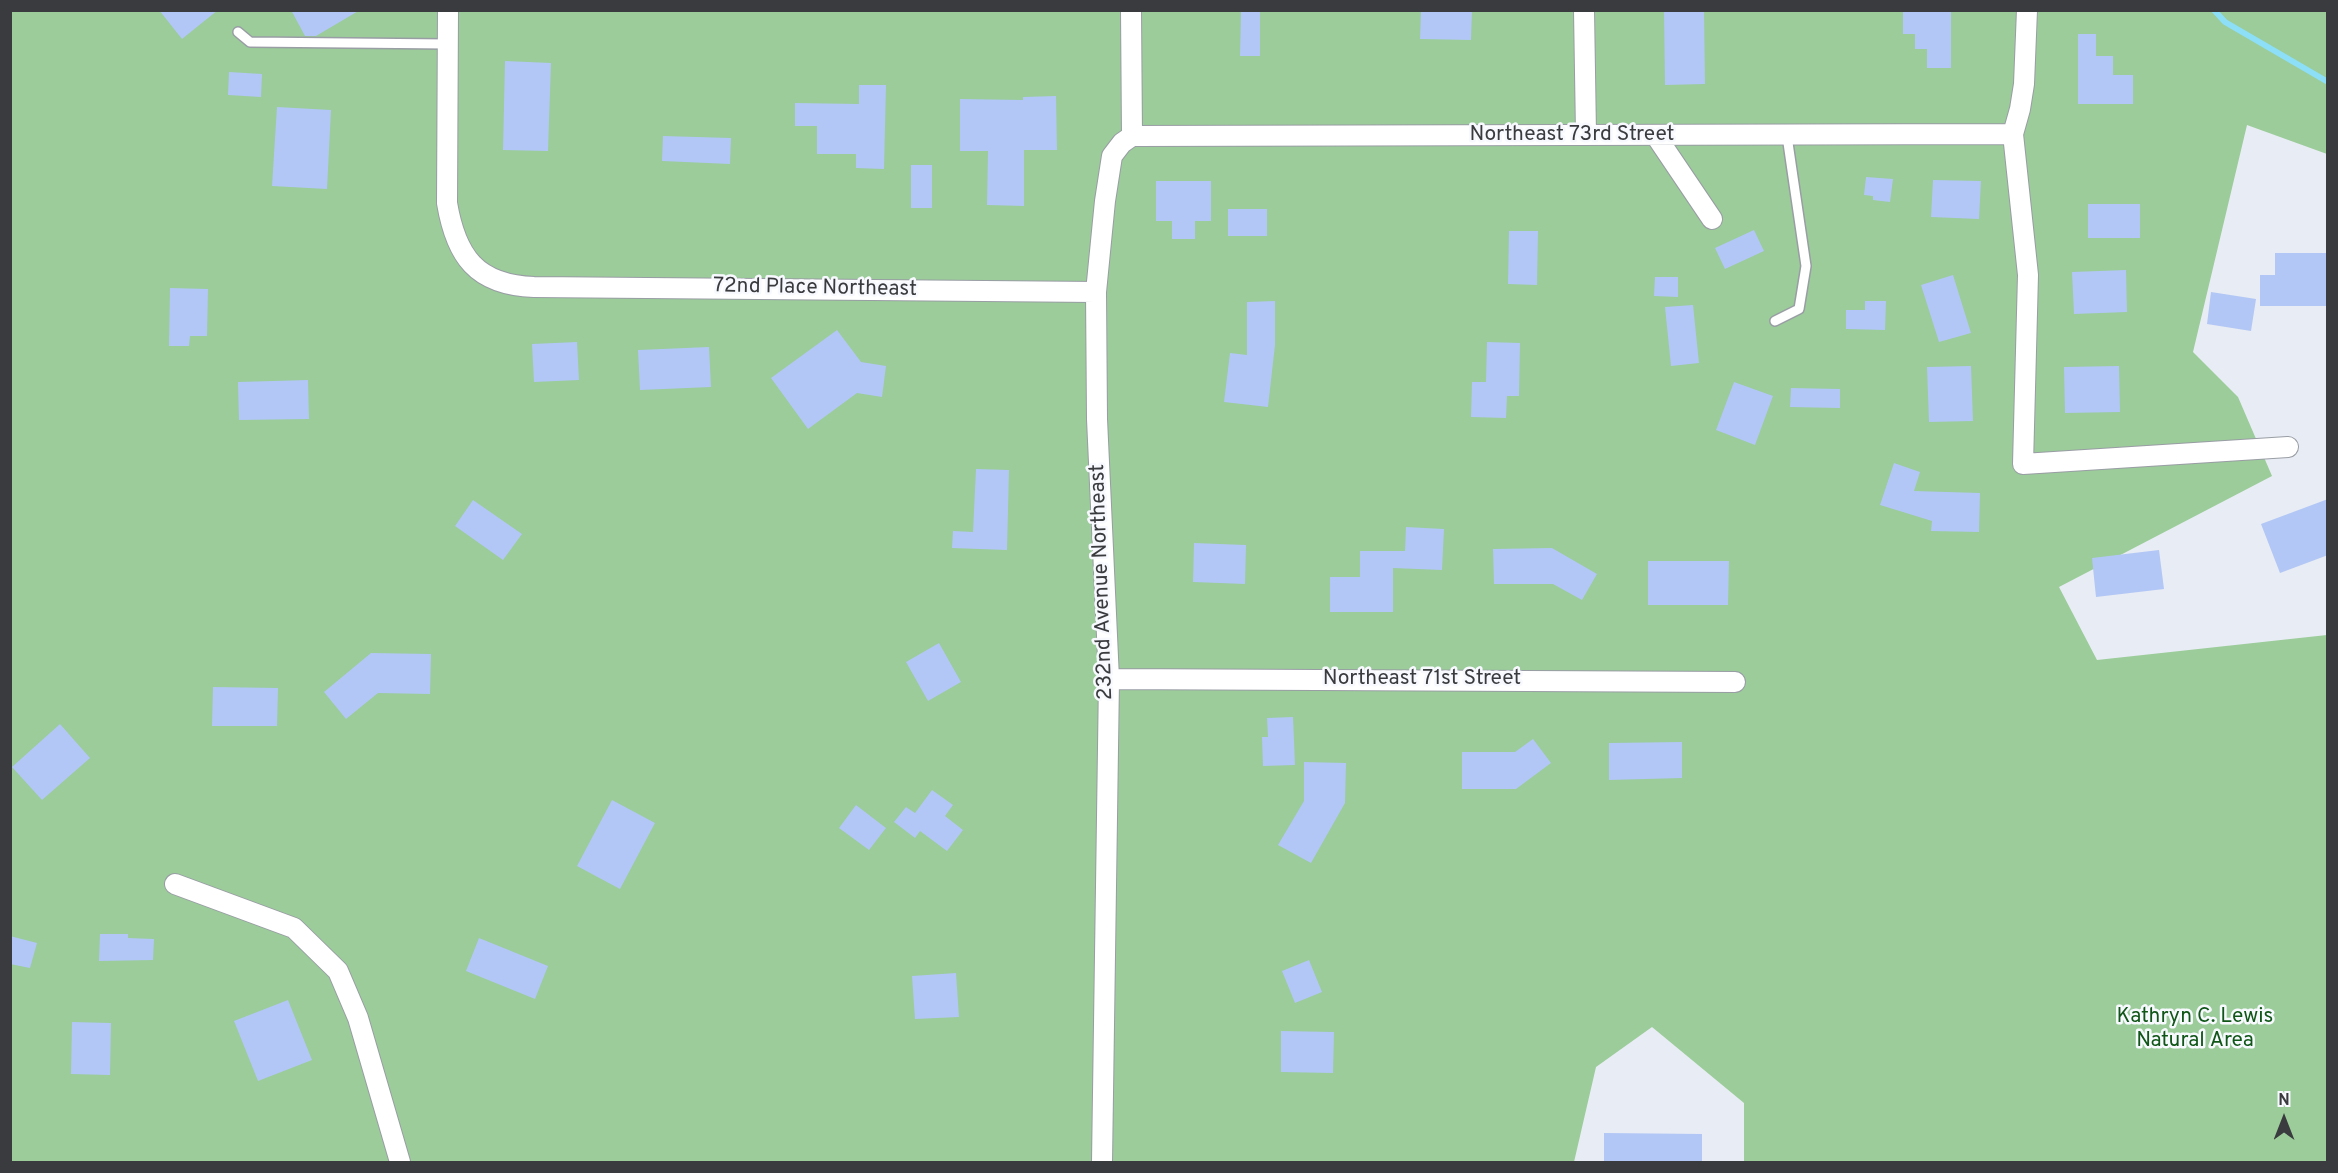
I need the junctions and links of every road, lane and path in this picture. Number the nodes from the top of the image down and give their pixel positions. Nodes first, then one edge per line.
1 (448, 10) edge
2 (1131, 10) edge
3 (1584, 10) edge
4 (2027, 10) edge
5 (238, 32) dead end
6 (447, 44) junction
7 (1586, 134) junction
8 (2013, 134) junction
9 (1132, 136) junction
10 (1656, 136) junction
11 (1787, 136) junction
12 (1712, 219) dead end
13 (1096, 292) junction
14 (1776, 321) dead end
15 (2288, 447) dead end
16 (1108, 679) junction
17 (1735, 682) dead end
18 (175, 884) dead end
19 (400, 1162) edge
20 (1102, 1162) edge

1 - 6 street, 72nd Place Northeast
2 - 9 street
3 - 7 street
4 - 8 street
5 - 6 lane
6 - 13 street, 72nd Place Northeast
7 - 9 street, Northeast 73rd Street
7 - 10 street, Northeast 73rd Street
8 - 11 street, Northeast 73rd Street
8 - 15 street
9 - 13 street, 232nd Avenue Northeast
10 - 11 street, Northeast 73rd Street
10 - 12 street
11 - 14 lane
13 - 16 street, 232nd Avenue Northeast
16 - 17 street, Northeast 71st Street
16 - 20 street, 232nd Avenue Northeast
18 - 19 street

